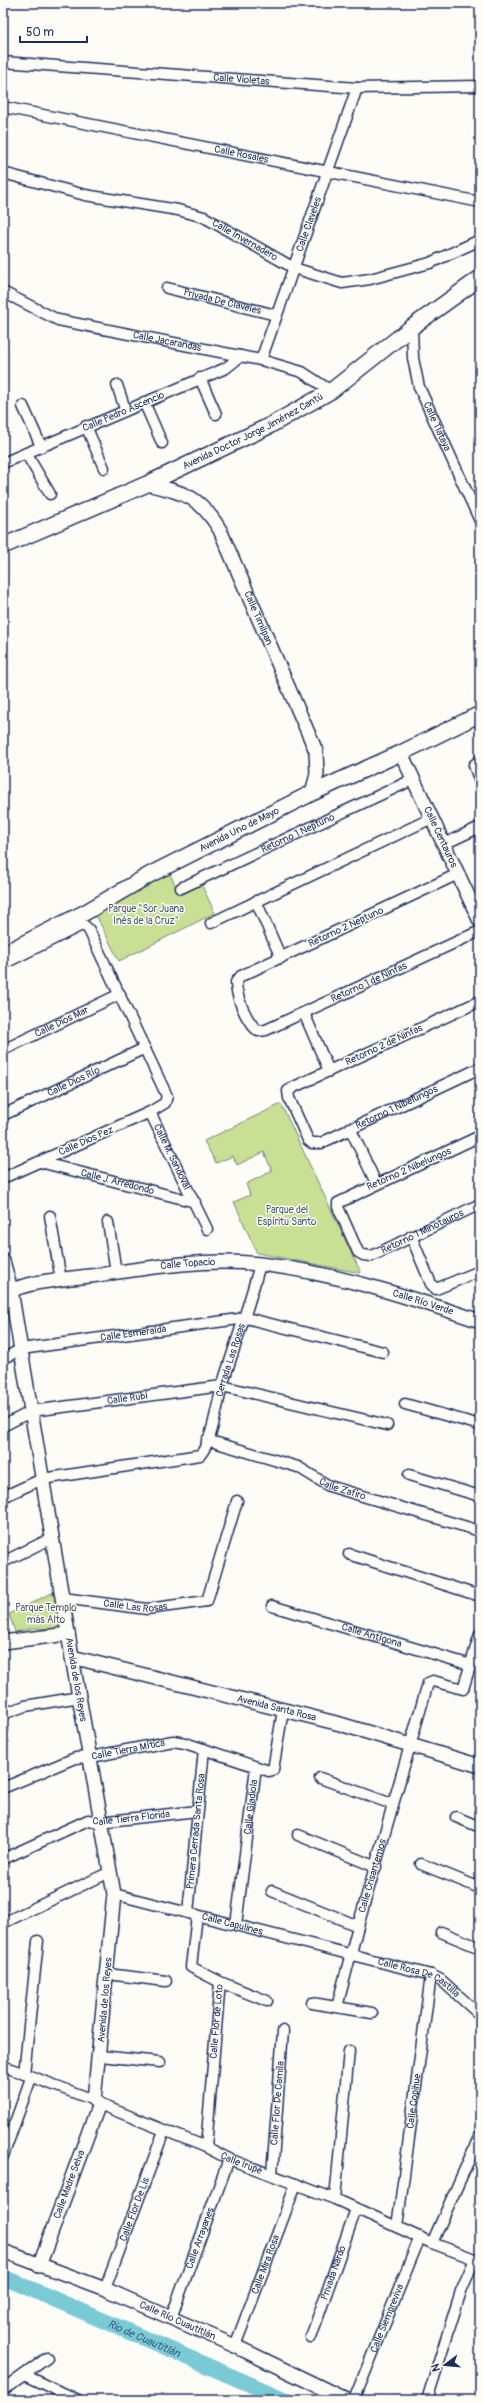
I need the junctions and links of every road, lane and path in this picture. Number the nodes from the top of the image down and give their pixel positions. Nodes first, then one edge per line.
1 (3, 62) edge
2 (480, 86) edge
3 (357, 88) junction
4 (3, 107) edge
5 (327, 171) junction
6 (3, 173) edge
7 (480, 202) edge
8 (480, 240) edge
9 (294, 268) junction
10 (480, 278) edge
11 (168, 288) dead end
12 (3, 292) edge
13 (276, 315) junction
14 (412, 327) junction
15 (241, 356) junction
16 (261, 360) junction
17 (200, 378) junction
18 (117, 385) dead end
19 (331, 391) junction
20 (144, 402) junction
21 (23, 406) dead end
22 (124, 409) junction
23 (216, 414) dead end
24 (86, 426) junction
25 (162, 443) dead end
26 (41, 446) junction
27 (26, 453) junction
28 (3, 463) edge
29 (104, 468) dead end
30 (147, 484) junction
31 (50, 494) dead end
32 (480, 521) edge
33 (3, 546) edge
34 (480, 714) edge
35 (401, 753) junction
36 (480, 760) edge
37 (414, 779) junction
38 (480, 782) edge
39 (312, 793) junction
40 (432, 818) junction
41 (480, 827) edge
42 (444, 844) junction
43 (458, 874) junction
44 (181, 888) dead end
45 (256, 901) junction
46 (476, 901) edge
47 (480, 921) edge
48 (210, 923) dead end
49 (67, 927) junction
50 (480, 932) edge
51 (3, 954) edge
52 (281, 958) junction
53 (3, 964) edge
54 (120, 994) junction
55 (480, 1001) edge
56 (304, 1013) junction
57 (258, 1031) joint
58 (145, 1048) junction
59 (3, 1050) edge
60 (480, 1068) edge
61 (329, 1071) junction
62 (150, 1112) junction
63 (3, 1115) edge
64 (350, 1128) junction
65 (480, 1136) edge
66 (312, 1143) joint
67 (40, 1162) junction
68 (3, 1178) edge
69 (376, 1183) junction
70 (195, 1202) junction
71 (480, 1204) edge
72 (50, 1216) dead end
73 (108, 1222) dead end
74 (207, 1229) dead end
75 (411, 1236) junction
76 (363, 1255) joint
77 (3, 1261) edge
78 (260, 1264) junction
79 (480, 1271) edge
80 (116, 1272) junction
81 (61, 1280) junction
82 (366, 1283) joint
83 (7, 1292) edge
84 (246, 1318) junction
85 (480, 1321) edge
86 (21, 1349) junction
87 (383, 1352) dead end
88 (3, 1359) edge
89 (222, 1386) junction
90 (404, 1404) dead end
91 (32, 1411) junction
92 (387, 1425) dead end
93 (480, 1425) edge
94 (3, 1426) edge
95 (207, 1440) junction
96 (409, 1475) dead end
97 (42, 1479) junction
98 (480, 1496) edge
99 (3, 1497) edge
100 (237, 1501) dead end
101 (480, 1531) edge
102 (52, 1538) junction
103 (349, 1554) dead end
104 (3, 1562) edge
105 (480, 1596) edge
106 (63, 1598) junction
107 (272, 1606) dead end
108 (68, 1634) junction
109 (480, 1634) edge
110 (3, 1642) edge
111 (72, 1657) junction
112 (471, 1665) junction
113 (80, 1697) junction
114 (283, 1710) junction
115 (3, 1714) edge
116 (408, 1746) junction
117 (204, 1749) junction
118 (91, 1757) junction
119 (480, 1766) edge
120 (256, 1767) junction
121 (320, 1778) dead end
122 (3, 1788) edge
123 (392, 1804) junction
124 (197, 1812) junction
125 (456, 1817) dead end
126 (100, 1822) junction
127 (480, 1827) edge
128 (298, 1835) dead end
129 (3, 1859) edge
130 (421, 1864) dead end
131 (376, 1867) junction
132 (110, 1872) junction
133 (480, 1888) edge
134 (272, 1891) dead end
135 (114, 1894) junction
136 (193, 1914) junction
137 (3, 1923) edge
138 (236, 1925) junction
139 (358, 1926) junction
140 (441, 1932) dead end
141 (38, 1941) dead end
142 (480, 1948) edge
143 (350, 1954) junction
144 (107, 1974) junction
145 (431, 1975) junction
146 (166, 1981) dead end
147 (220, 1982) junction
148 (267, 2001) dead end
149 (312, 2003) dead end
150 (337, 2007) junction
151 (372, 2012) dead end
152 (480, 2015) edge
153 (283, 2032) dead end
154 (349, 2051) dead end
155 (100, 2056) junction
156 (160, 2062) dead end
157 (3, 2066) edge
158 (28, 2076) junction
159 (97, 2102) junction
160 (164, 2131) junction
161 (480, 2135) edge
162 (206, 2147) junction
163 (3, 2156) edge
164 (229, 2159) junction
165 (272, 2174) junction
166 (296, 2184) junction
167 (335, 2199) junction
168 (356, 2209) junction
169 (397, 2227) junction
170 (420, 2237) junction
171 (432, 2243) junction
172 (3, 2251) edge
173 (477, 2260) edge
174 (39, 2266) junction
175 (105, 2289) junction
176 (171, 2318) junction
177 (311, 2337) dead end
178 (236, 2346) junction
179 (47, 2358) dead end
180 (24, 2375) junction
181 (3, 2390) edge
182 (78, 2400) edge
183 (347, 2400) edge
184 (354, 2400) edge
185 (427, 2400) edge

1 - 3 street, Calle Violetas
2 - 3 street, Calle Violetas
3 - 5 street, Calle Claveles
4 - 5 street, Calle Rosales
5 - 7 street, Calle Rosales
5 - 9 street, Calle Claveles
6 - 9 street, Calle Invernadero
8 - 9 street, Calle Invernadero
9 - 13 street, Calle Claveles
10 - 14 main road, Avenida Doctor Jorge Jiménez Cantú
11 - 13 street, Privada De Claveles
12 - 15 street, Calle Jacarandas
13 - 16 street, Calle Claveles
14 - 19 main road, Avenida Doctor Jorge Jiménez Cantú
14 - 32 street, Calle Tlataya
15 - 16 street, Calle Jacarandas
15 - 17 street, Calle Pedro Ascencio
16 - 19 street, Calle Jacarandas
17 - 20 street, Calle Pedro Ascencio
17 - 23 street
18 - 22 street
19 - 30 main road, Avenida Doctor Jorge Jiménez Cantú
20 - 22 street, Calle Pedro Ascencio
20 - 25 street
21 - 26 street
22 - 24 street, Calle Pedro Ascencio
24 - 26 street, Calle Pedro Ascencio
24 - 29 street
26 - 27 street, Calle Pedro Ascencio
27 - 28 street, Calle Pedro Ascencio
27 - 31 street
30 - 33 main road, Avenida Doctor Jorge Jiménez Cantú
30 - 39 street, Calle Timilpan
34 - 35 main road, Avenida Uno de Mayo
35 - 37 street, Calle Centauros
35 - 39 main road, Avenida Uno de Mayo
36 - 38 street
37 - 40 street, Calle Centauros
37 - 44 street, Retorno 1 Neptuno
39 - 49 main road, Avenida Uno de Mayo
40 - 42 street, Calle Centauros
40 - 45 street
41 - 42 street
42 - 43 street, Calle Centauros
43 - 46 street, Calle Centauros
43 - 52 street, Retorno 2 Neptuno
45 - 48 street
45 - 52 street
46 - 47 street, Calle Centauros
49 - 51 main road, Avenida Uno de Mayo
49 - 53 street
49 - 54 street
50 - 56 street, Retorno 1 de Ninfas
52 - 57 street, Retorno 2 Neptuno
54 - 58 street
54 - 59 street, Calle Dios Mar
55 - 61 street, Retorno 2 de Ninfas
56 - 57 street, Retorno 1 de Ninfas
56 - 61 street
58 - 62 street, Calle Dios Pez
58 - 63 street, Calle Dios Río
60 - 64 street, Retorno 1 Nibelungos
61 - 66 street, Retorno 2 de Ninfas
62 - 67 street, Calle Dios Pez
62 - 70 street, Calle M. Sandoval
64 - 66 street, Retorno 1 Nibelungos
64 - 69 street
65 - 69 street, Retorno 2 Nibelungos
67 - 68 street, Calle Dios Pez
67 - 70 street, Calle J. Arredondo
69 - 76 street, Retorno 2 Nibelungos
70 - 74 street, Calle M. Sandoval
71 - 75 street, Retorno 1 Minotauros
72 - 81 street
73 - 80 street
75 - 76 street, Retorno 1 Minotauros
75 - 79 street
77 - 83 street, Avenida de los Reyes
78 - 80 street, Calle Topacio
78 - 82 street, Calle Topacio
78 - 84 street, Cerrada Las Rosas
80 - 81 street, Calle Topacio
81 - 83 street, Calle Topacio
82 - 85 street, Calle Río Verde
83 - 86 street, Avenida de los Reyes
84 - 86 street, Calle Esmeralda
84 - 87 street
84 - 89 street, Cerrada Las Rosas
86 - 88 street
86 - 91 street, Avenida de los Reyes
89 - 91 street, Calle Rubí
89 - 92 street
89 - 95 street, Cerrada Las Rosas
90 - 93 street
91 - 94 street, Calle Rubí
91 - 97 street, Avenida de los Reyes
95 - 97 street, Cerrada Las Rosas
95 - 101 street, Calle Zafiro
96 - 98 street
97 - 99 street
97 - 102 street, Avenida de los Reyes
100 - 106 street, Calle Las Rosas
102 - 104 street
102 - 106 street, Avenida de los Reyes
103 - 105 street
106 - 108 street, Avenida de los Reyes
107 - 112 street, Calle Antígona
108 - 110 street
108 - 111 street, Avenida de los Reyes
109 - 112 street
111 - 113 street, Avenida de los Reyes
111 - 114 street, Avenida Santa Rosa
112 - 116 street
113 - 115 street
113 - 118 street, Avenida de los Reyes
114 - 116 street, Avenida Santa Rosa
114 - 120 street, Calle Gladiola
116 - 119 street, Avenida Santa Rosa
116 - 123 street, Calle Crisantemos
117 - 118 street, Calle Tierra Mítica
117 - 120 street, Calle Tierra Mítica
117 - 124 street, Primera Cerrada Santa Rosa
118 - 122 street, Calle Tierra Mítica
118 - 126 street, Avenida de los Reyes
120 - 138 street, Calle Gladiola
121 - 123 street
123 - 131 street, Calle Crisantemos
124 - 126 street, Calle Tierra Florida
124 - 136 street, Primera Cerrada Santa Rosa
125 - 127 street
126 - 129 street, Calle Tierra Florida
126 - 132 street, Avenida de los Reyes
128 - 131 street
130 - 133 street
131 - 139 street, Calle Crisantemos
132 - 135 street, Avenida de los Reyes
132 - 137 street
134 - 139 street
135 - 136 street, Calle Capulines
135 - 144 street, Avenida de los Reyes
136 - 138 street, Calle Capulines
136 - 147 street, Calle Flor de Loto
138 - 143 street, Calle Capulines
139 - 143 street, Calle Crisantemos
140 - 142 street
141 - 158 street
143 - 145 street, Calle Rosa De Castilla
143 - 150 street, Calle Crisantemos
144 - 146 street
144 - 155 street, Avenida de los Reyes
145 - 152 street, Calle Rosa De Castilla
145 - 169 street, Calle Copihue
147 - 148 street
147 - 162 street, Calle Flor de Loto
149 - 150 street
150 - 151 street
153 - 165 street, Calle Flor De Camila
154 - 167 street
155 - 156 street
155 - 159 street, Avenida de los Reyes
157 - 158 street, Calle Irupé
158 - 159 street, Calle Irupé
158 - 163 street
159 - 160 street, Calle Irupé
159 - 174 street, Calle Madre Selva
160 - 162 street, Calle Irupé
160 - 175 street, Calle Flor De Lis
161 - 171 street
162 - 164 street, Calle Irupé
164 - 165 street, Calle Irupé
164 - 176 street, Calle Arrayanes
165 - 166 street, Calle Irupé
166 - 167 street, Calle Irupé
166 - 178 street, Calle Mira Rosa
167 - 168 street, Calle Irupé
168 - 169 street, Calle Irupé
168 - 177 street, Privada Nardo
169 - 170 street, Calle Irupé
170 - 171 street, Calle Irupé
170 - 184 street, Calle Siempreviva
171 - 173 street, Calle Irupé
172 - 174 street, Calle Río Cuautitlán
173 - 185 street
174 - 175 street, Calle Río Cuautitlán
175 - 176 street, Calle Río Cuautitlán
176 - 178 street, Calle Río Cuautitlán
178 - 183 street, Calle Río Cuautitlán
179 - 180 street
180 - 181 street
180 - 182 street

